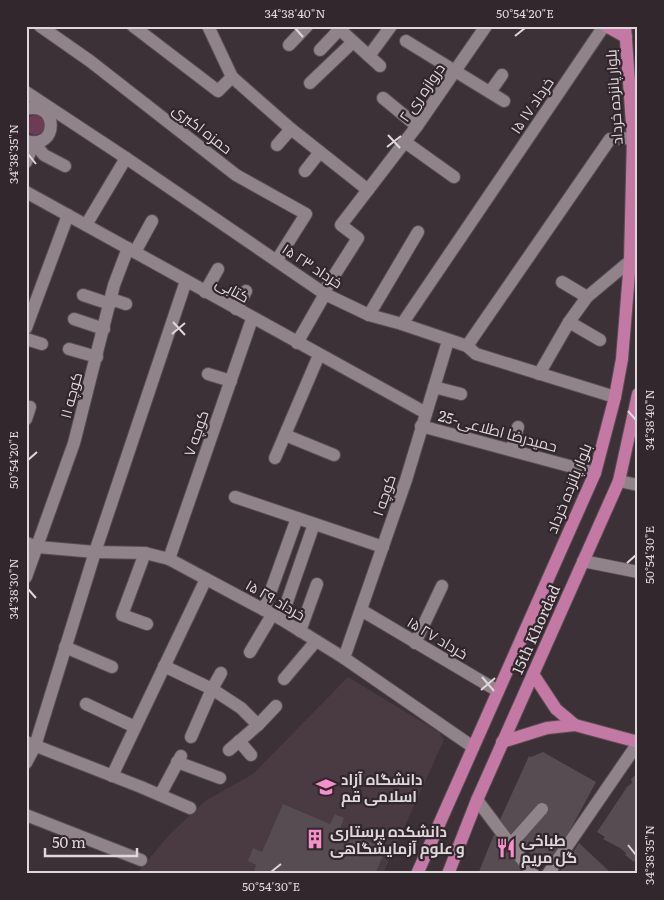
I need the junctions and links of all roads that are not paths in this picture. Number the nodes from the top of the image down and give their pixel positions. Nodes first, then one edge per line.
1 (133, 26) edge
2 (208, 26) edge
3 (308, 26) edge
4 (391, 26) edge
5 (486, 26) edge
6 (605, 26) edge
7 (46, 28) edge
8 (338, 28) edge
9 (625, 32) edge
10 (406, 41) dead end
11 (353, 42) junction
12 (289, 45) dead end
13 (320, 50) dead end
14 (369, 56) junction
15 (380, 66) dead end
16 (456, 70) junction
17 (502, 75) dead end
18 (232, 77) junction
19 (310, 83) dead end
20 (26, 92) edge
21 (490, 92) junction
22 (383, 98) dead end
23 (504, 101) dead end
24 (44, 108) junction
25 (26, 109) edge
26 (418, 126) junction
27 (291, 129) junction
28 (633, 138) junction
29 (30, 142) edge
30 (405, 142) junction
31 (276, 146) dead end
32 (320, 152) junction
33 (126, 158) junction
34 (26, 162) edge
35 (65, 166) dead end
36 (305, 171) dead end
37 (454, 177) dead end
38 (368, 190) junction
39 (26, 192) edge
40 (68, 215) junction
41 (152, 221) dead end
42 (86, 225) junction
43 (418, 232) dead end
44 (131, 250) junction
45 (277, 260) junction
46 (630, 261) junction
47 (218, 269) dead end
48 (186, 281) junction
49 (562, 282) dead end
50 (246, 291) dead end
51 (204, 292) junction
52 (324, 294) junction
53 (83, 295) dead end
54 (587, 297) junction
55 (110, 302) junction
56 (126, 304) dead end
57 (236, 309) junction
58 (369, 315) junction
59 (252, 318) junction
60 (74, 319) dead end
61 (569, 322) junction
62 (402, 324) junction
63 (26, 328) edge
64 (104, 329) junction
65 (26, 339) edge
66 (600, 340) dead end
67 (448, 341) junction
68 (297, 343) junction
69 (42, 344) dead end
70 (467, 346) junction
71 (69, 349) dead end
72 (319, 355) junction
73 (97, 356) junction
74 (208, 374) dead end
75 (539, 374) junction
76 (231, 381) junction
77 (434, 387) junction
78 (461, 394) dead end
79 (638, 394) edge
80 (615, 397) junction
81 (426, 413) junction
82 (422, 426) junction
83 (518, 427) dead end
84 (285, 435) junction
85 (511, 450) junction
86 (334, 455) dead end
87 (275, 458) dead end
88 (595, 473) junction
89 (619, 481) junction
90 (638, 485) edge
91 (235, 497) dead end
92 (297, 518) junction
93 (314, 524) junction
94 (32, 545) edge
95 (383, 547) junction
96 (96, 552) junction
97 (145, 553) junction
98 (168, 559) junction
99 (583, 561) junction
100 (638, 572) edge
101 (26, 577) edge
102 (206, 579) junction
103 (316, 584) dead end
104 (442, 586) dead end
105 (361, 610) junction
106 (272, 615) junction
107 (147, 624) dead end
108 (300, 631) junction
109 (316, 641) junction
110 (415, 643) junction
111 (65, 647) junction
112 (250, 652) dead end
113 (344, 658) junction
114 (164, 666) junction
115 (112, 667) dead end
116 (221, 673) dead end
117 (533, 674) junction
118 (284, 679) dead end
119 (212, 689) junction
120 (498, 691) junction
121 (86, 704) dead end
122 (276, 706) dead end
123 (258, 725) junction
124 (575, 725) junction
125 (135, 727) junction
126 (191, 737) dead end
127 (239, 741) junction
128 (502, 742) junction
129 (638, 742) edge
130 (31, 744) edge
131 (473, 747) junction
132 (229, 750) dead end
133 (251, 755) dead end
134 (26, 762) edge
135 (112, 776) junction
136 (220, 778) dead end
137 (160, 795) junction
138 (477, 800) junction
139 (190, 808) dead end
140 (542, 809) dead end
141 (26, 815) edge
142 (511, 844) junction
143 (141, 860) dead end
144 (417, 874) edge
145 (448, 874) edge
146 (533, 874) edge
147 (548, 874) edge

1 - 18 street
2 - 18 street
3 - 12 street
4 - 14 street
5 - 16 street, دروازه ری ۲
6 - 9 main road
6 - 62 street, ۱۵ خرداد ۱۷
7 - 45 street, حمزه اکبری
8 - 11 street
8 - 13 street
9 - 28 main road, بلوار پانزده خرداد
10 - 16 street
11 - 14 street
11 - 19 street
14 - 15 street
16 - 21 street
16 - 26 street, دروازه ری ۲
17 - 21 street
18 - 27 street
20 - 24 street, ۱۵ خرداد ۲۳
21 - 23 street
22 - 26 street
24 - 25 street
24 - 29 street
24 - 33 street, ۱۵ خرداد ۲۳
26 - 30 street, دروازه ری ۲
27 - 31 street
27 - 32 street
28 - 46 main road, بلوار پانزده خرداد
28 - 70 street
29 - 34 street
29 - 35 street
30 - 37 street
30 - 38 street, دروازه ری ۲
32 - 36 street
32 - 38 street
33 - 42 street
33 - 45 street, ۱۵ خرداد ۲۳
38 - 52 street, دروازه ری ۲
39 - 40 street, کتابی
40 - 42 street, کتابی
40 - 63 street
41 - 44 street, کوچه ۱۱
42 - 44 street, کتابی
43 - 58 street
44 - 48 street, کتابی
44 - 55 street, کوچه ۱۱
45 - 52 street, ۱۵ خرداد ۲۳
46 - 54 street
46 - 80 main road, بلوار پانزده خرداد
47 - 51 street
48 - 51 street, کتابی
48 - 96 street
49 - 54 street
50 - 57 street
51 - 57 street, کتابی
52 - 58 street, ۱۵ خرداد ۲۳
52 - 68 street
53 - 55 street
54 - 61 street
55 - 56 street
55 - 64 street, کوچه ۱۱
57 - 59 street, کتابی
58 - 62 street, ۱۵ خرداد ۲۳
59 - 68 street, کتابی
59 - 76 street, کوچه ۷
60 - 64 street
61 - 66 street
61 - 75 street
62 - 67 street, ۱۵ خرداد ۲۳
64 - 73 street, کوچه ۱۱
65 - 69 street
67 - 70 street, ۱۵ خرداد ۲۳
67 - 77 street, کوچه ۱
68 - 72 street, کتابی
70 - 75 street, ۱۵ خرداد ۲۳
71 - 73 street
72 - 81 street, کتابی
72 - 84 street
73 - 94 street, کوچه ۱۱
74 - 76 street
75 - 80 street, ۱۵ خرداد ۲۳
76 - 98 street, کوچه ۷
77 - 78 street
77 - 81 street, کوچه ۱
79 - 89 main road, 15th Khordad
80 - 88 main road, بلوار پانزده خرداد
81 - 82 street, کوچه ۱
82 - 85 street, حمیدرضا اطلاعی-25
82 - 95 street, کوچه ۱
83 - 85 street
84 - 86 street
84 - 87 street
85 - 88 street, حمیدرضا اطلاعی-25
88 - 120 main road, بلوار پانزده خرداد
89 - 90 street
89 - 99 main road, 15th Khordad
91 - 92 street
92 - 93 street
92 - 106 street
93 - 95 street
93 - 106 street
94 - 96 street, ۱۵ خرداد ۲۹
94 - 101 street, کوچه ۱۱
95 - 105 street, کوچه ۱
96 - 97 street, ۱۵ خرداد ۲۹
96 - 111 street
97 - 98 street, ۱۵ خرداد ۲۹
97 - 107 street
98 - 102 street, ۱۵ خرداد ۲۹
99 - 100 street
99 - 117 main road, 15th Khordad
102 - 106 street, ۱۵ خرداد ۲۹
102 - 114 street
103 - 108 street
104 - 110 street
105 - 110 street, ۱۵ خرداد ۲۷
105 - 113 street, کوچه ۱
106 - 108 street, ۱۵ خرداد ۲۹
106 - 112 street
108 - 109 street, ۱۵ خرداد ۲۹
109 - 113 street, ۱۵ خرداد ۲۹
109 - 118 street
110 - 120 street, ۱۵ خرداد ۲۷
111 - 115 street
111 - 130 street
113 - 131 street, ۱۵ خرداد ۲۹
114 - 119 street
114 - 125 street
116 - 119 street
117 - 124 main road
117 - 128 main road, 15th Khordad
119 - 123 street
119 - 126 street
120 - 131 main road, بلوار پانزده خرداد
121 - 125 street
122 - 123 street
123 - 127 street
124 - 128 main road
124 - 129 main road
125 - 135 street
127 - 132 street
127 - 133 street
128 - 138 main road, 15th Khordad
129 - 147 street
130 - 134 street
130 - 135 street
131 - 144 main road, بلوار پانزده خرداد
135 - 137 street
136 - 137 street
137 - 139 street
138 - 142 street
138 - 145 main road, 15th Khordad
140 - 142 street
141 - 143 street
142 - 146 street

